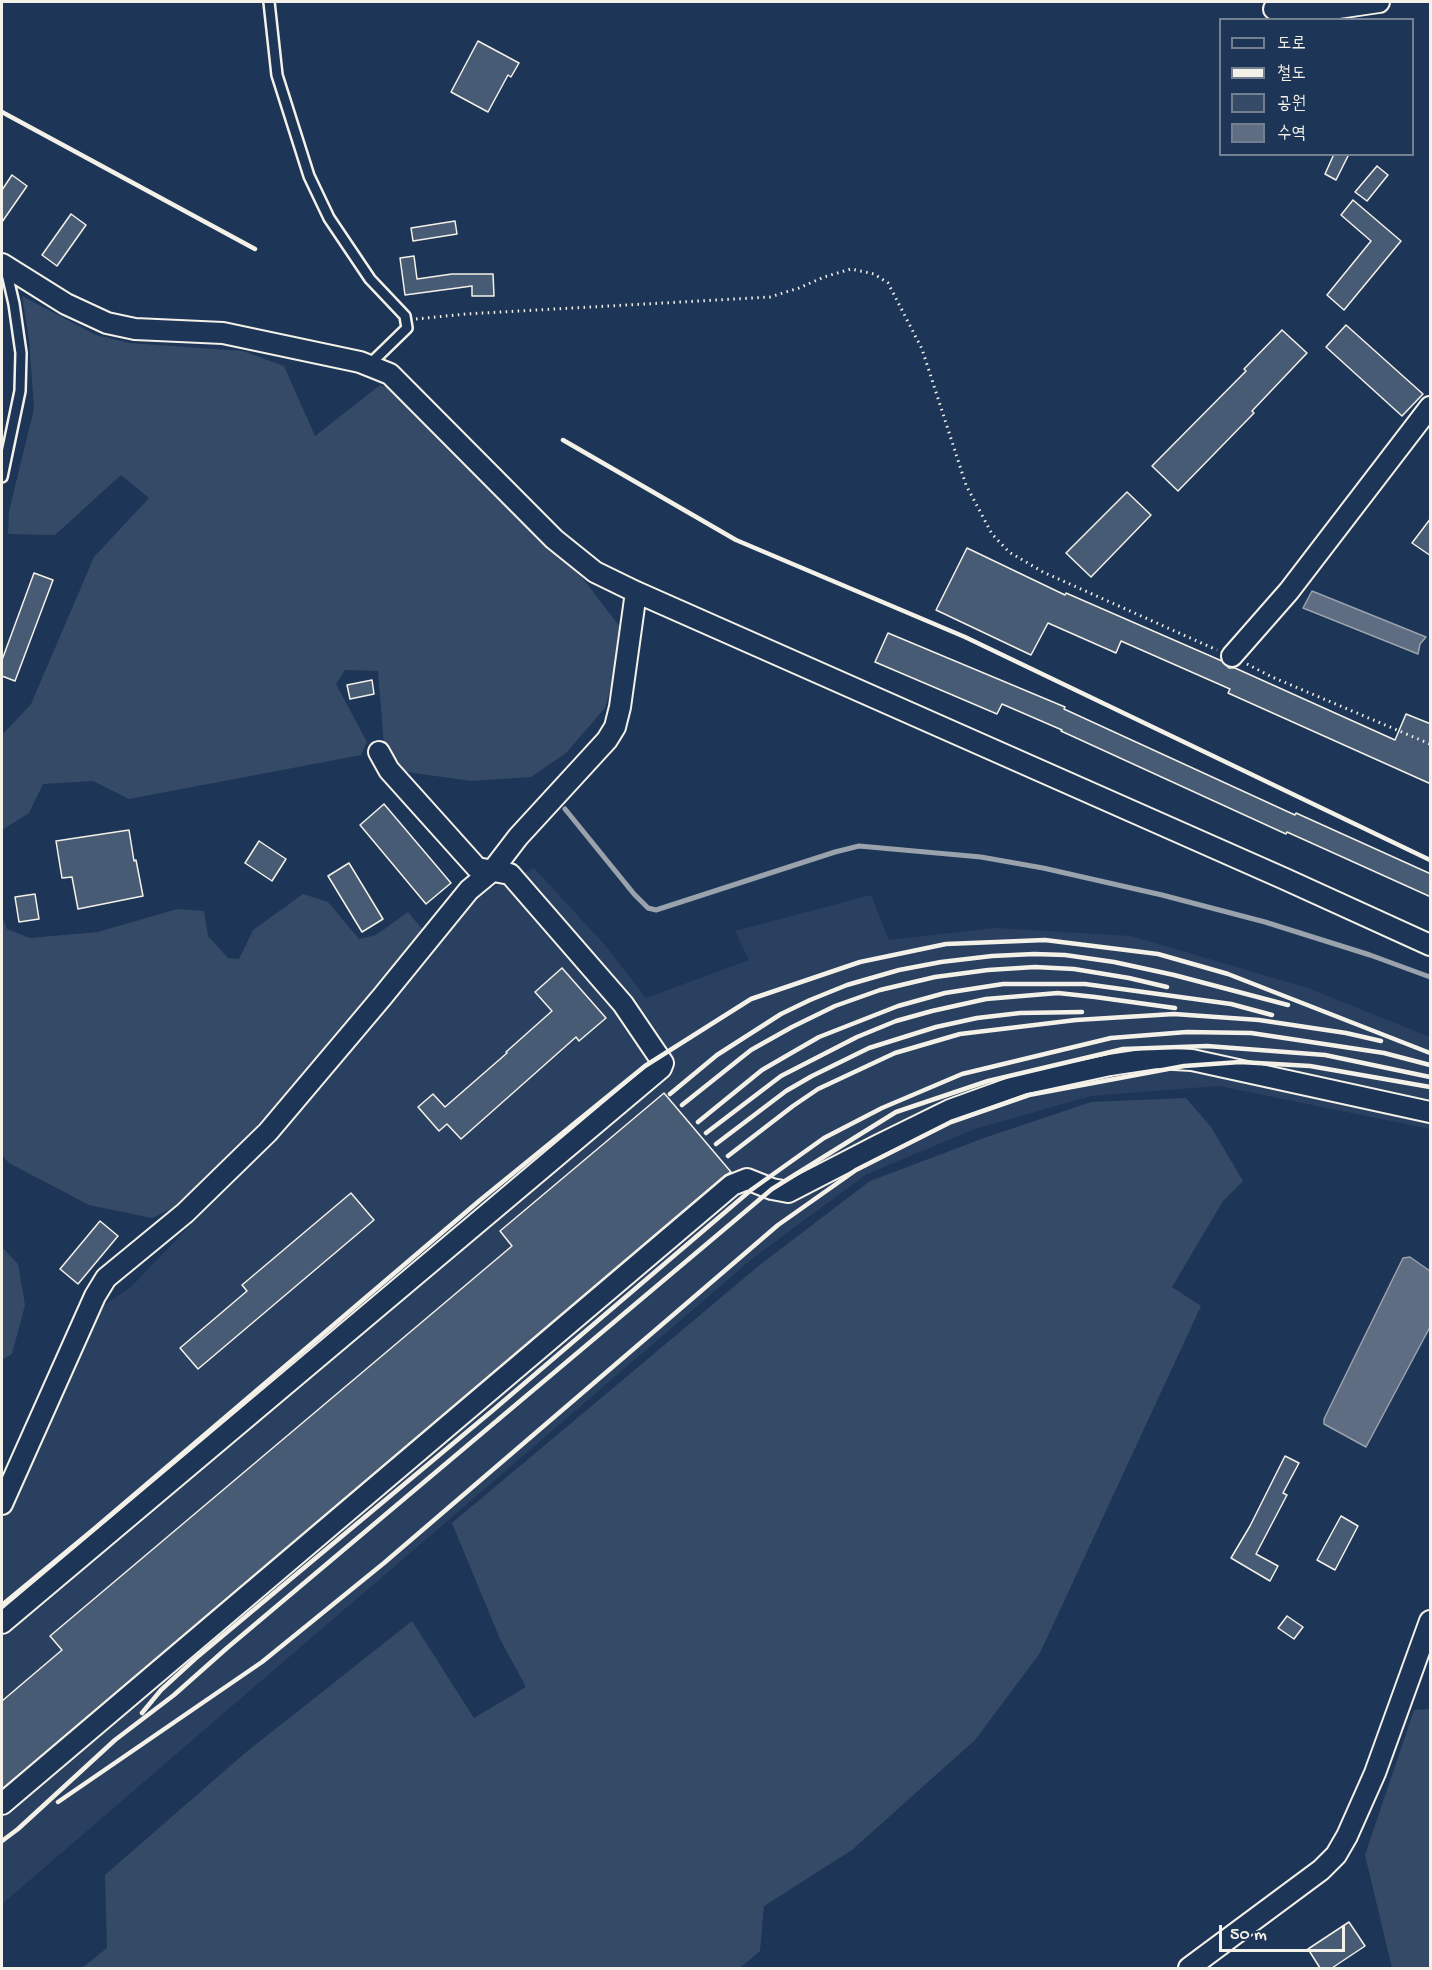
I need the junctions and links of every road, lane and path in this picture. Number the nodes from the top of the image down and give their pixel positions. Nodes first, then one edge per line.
1 (269, 2) edge
2 (1379, 2) edge
3 (1274, 9) dead end
4 (4, 265) edge
5 (406, 321) junction
6 (369, 365) junction
7 (1431, 407) edge
8 (2, 477) edge
9 (636, 592) junction
10 (1232, 656) junction
11 (1431, 744) edge
12 (379, 752) dead end
13 (492, 870) junction
14 (1431, 945) edge
15 (1431, 1113) edge
16 (2, 1504) edge
17 (1431, 1622) edge
18 (2, 1623) edge
19 (2, 1804) edge
20 (1189, 1968) edge

1 - 5 lane
2 - 3 street
4 - 6 street
4 - 8 lane
5 - 6 lane
5 - 10 path
6 - 9 street
7 - 10 street
9 - 13 street
9 - 14 street
10 - 11 path
12 - 13 street
13 - 16 street
13 - 18 street
15 - 19 street
17 - 20 street

